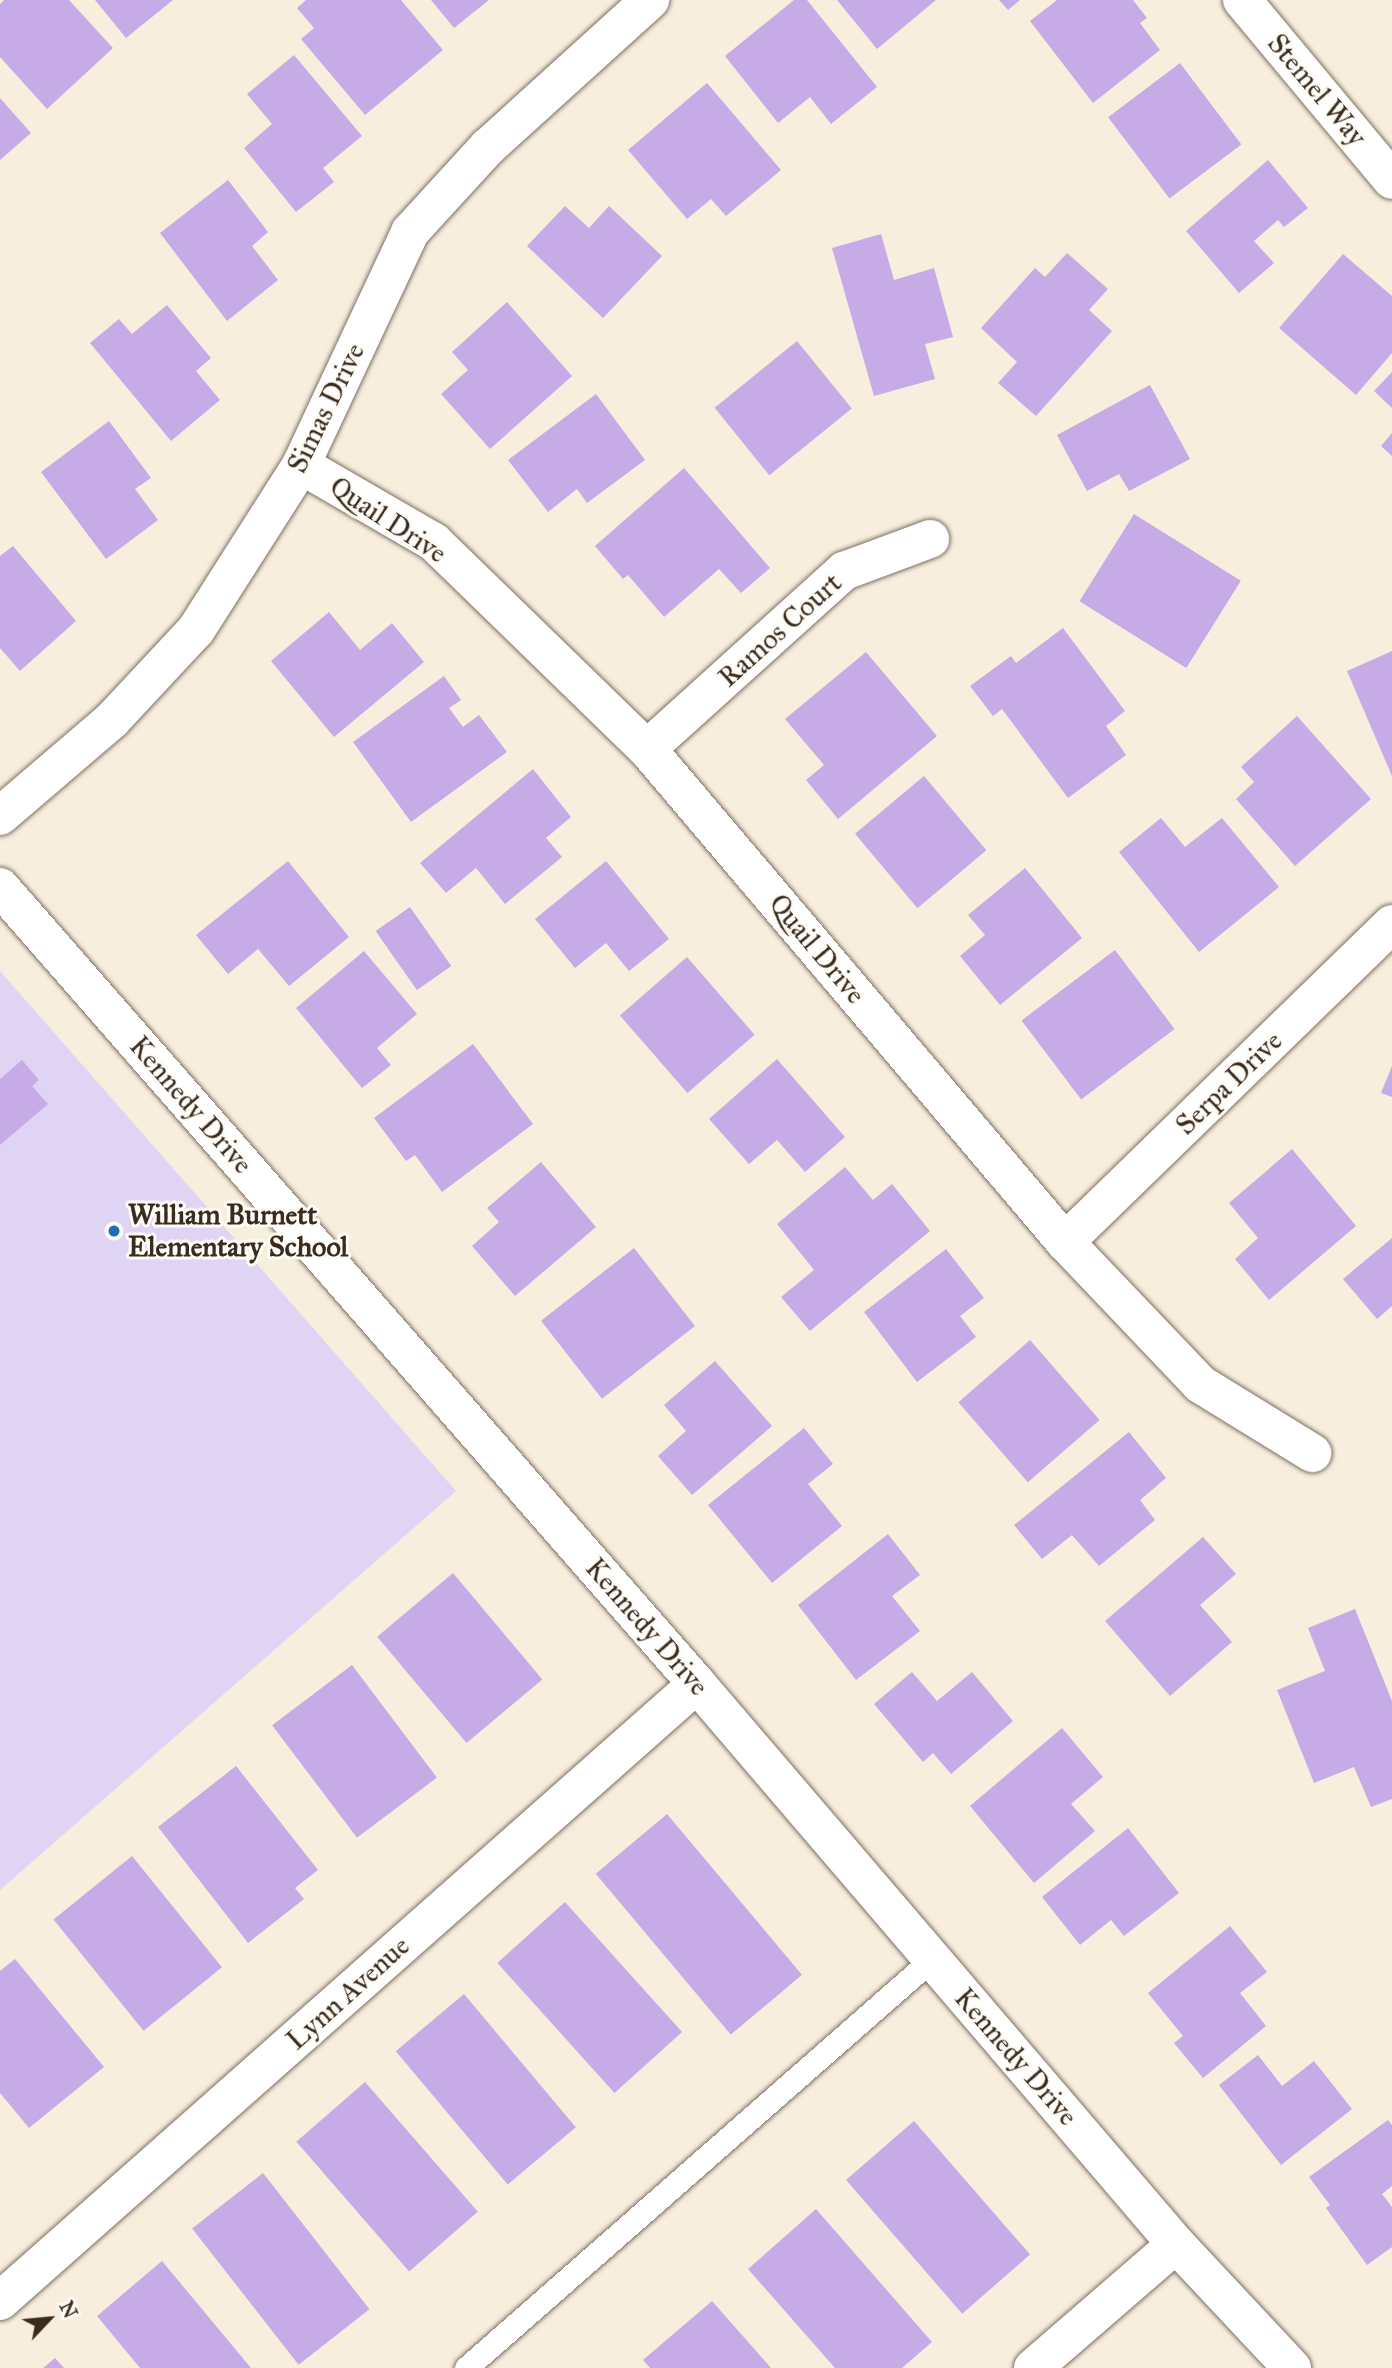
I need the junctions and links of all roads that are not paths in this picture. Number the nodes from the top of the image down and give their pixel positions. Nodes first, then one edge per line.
1 (650, 0) edge
2 (1242, 0) edge
3 (1392, 180) edge
4 (301, 465) junction
5 (930, 539) dead end
6 (647, 749) junction
7 (0, 816) edge
8 (0, 887) edge
9 (1392, 923) edge
10 (1065, 1242) junction
11 (1312, 1453) dead end
12 (697, 1684) junction
13 (932, 1959) junction
14 (1176, 2244) junction
15 (0, 2301) edge
16 (466, 2368) edge
17 (1033, 2368) edge
18 (1292, 2368) edge

1 - 4 street, Simas Drive
2 - 3 street, Stemel Way
4 - 6 street, Quail Drive
4 - 7 street, Simas Drive
5 - 6 street, Ramos Court
6 - 10 street, Quail Drive
8 - 12 street, Kennedy Drive
9 - 10 street, Serpa Drive
10 - 11 street, Quail Drive
12 - 13 street, Kennedy Drive
12 - 15 street, Lynn Avenue
13 - 14 street, Kennedy Drive
13 - 16 lane
14 - 17 street
14 - 18 street, Kennedy Drive

